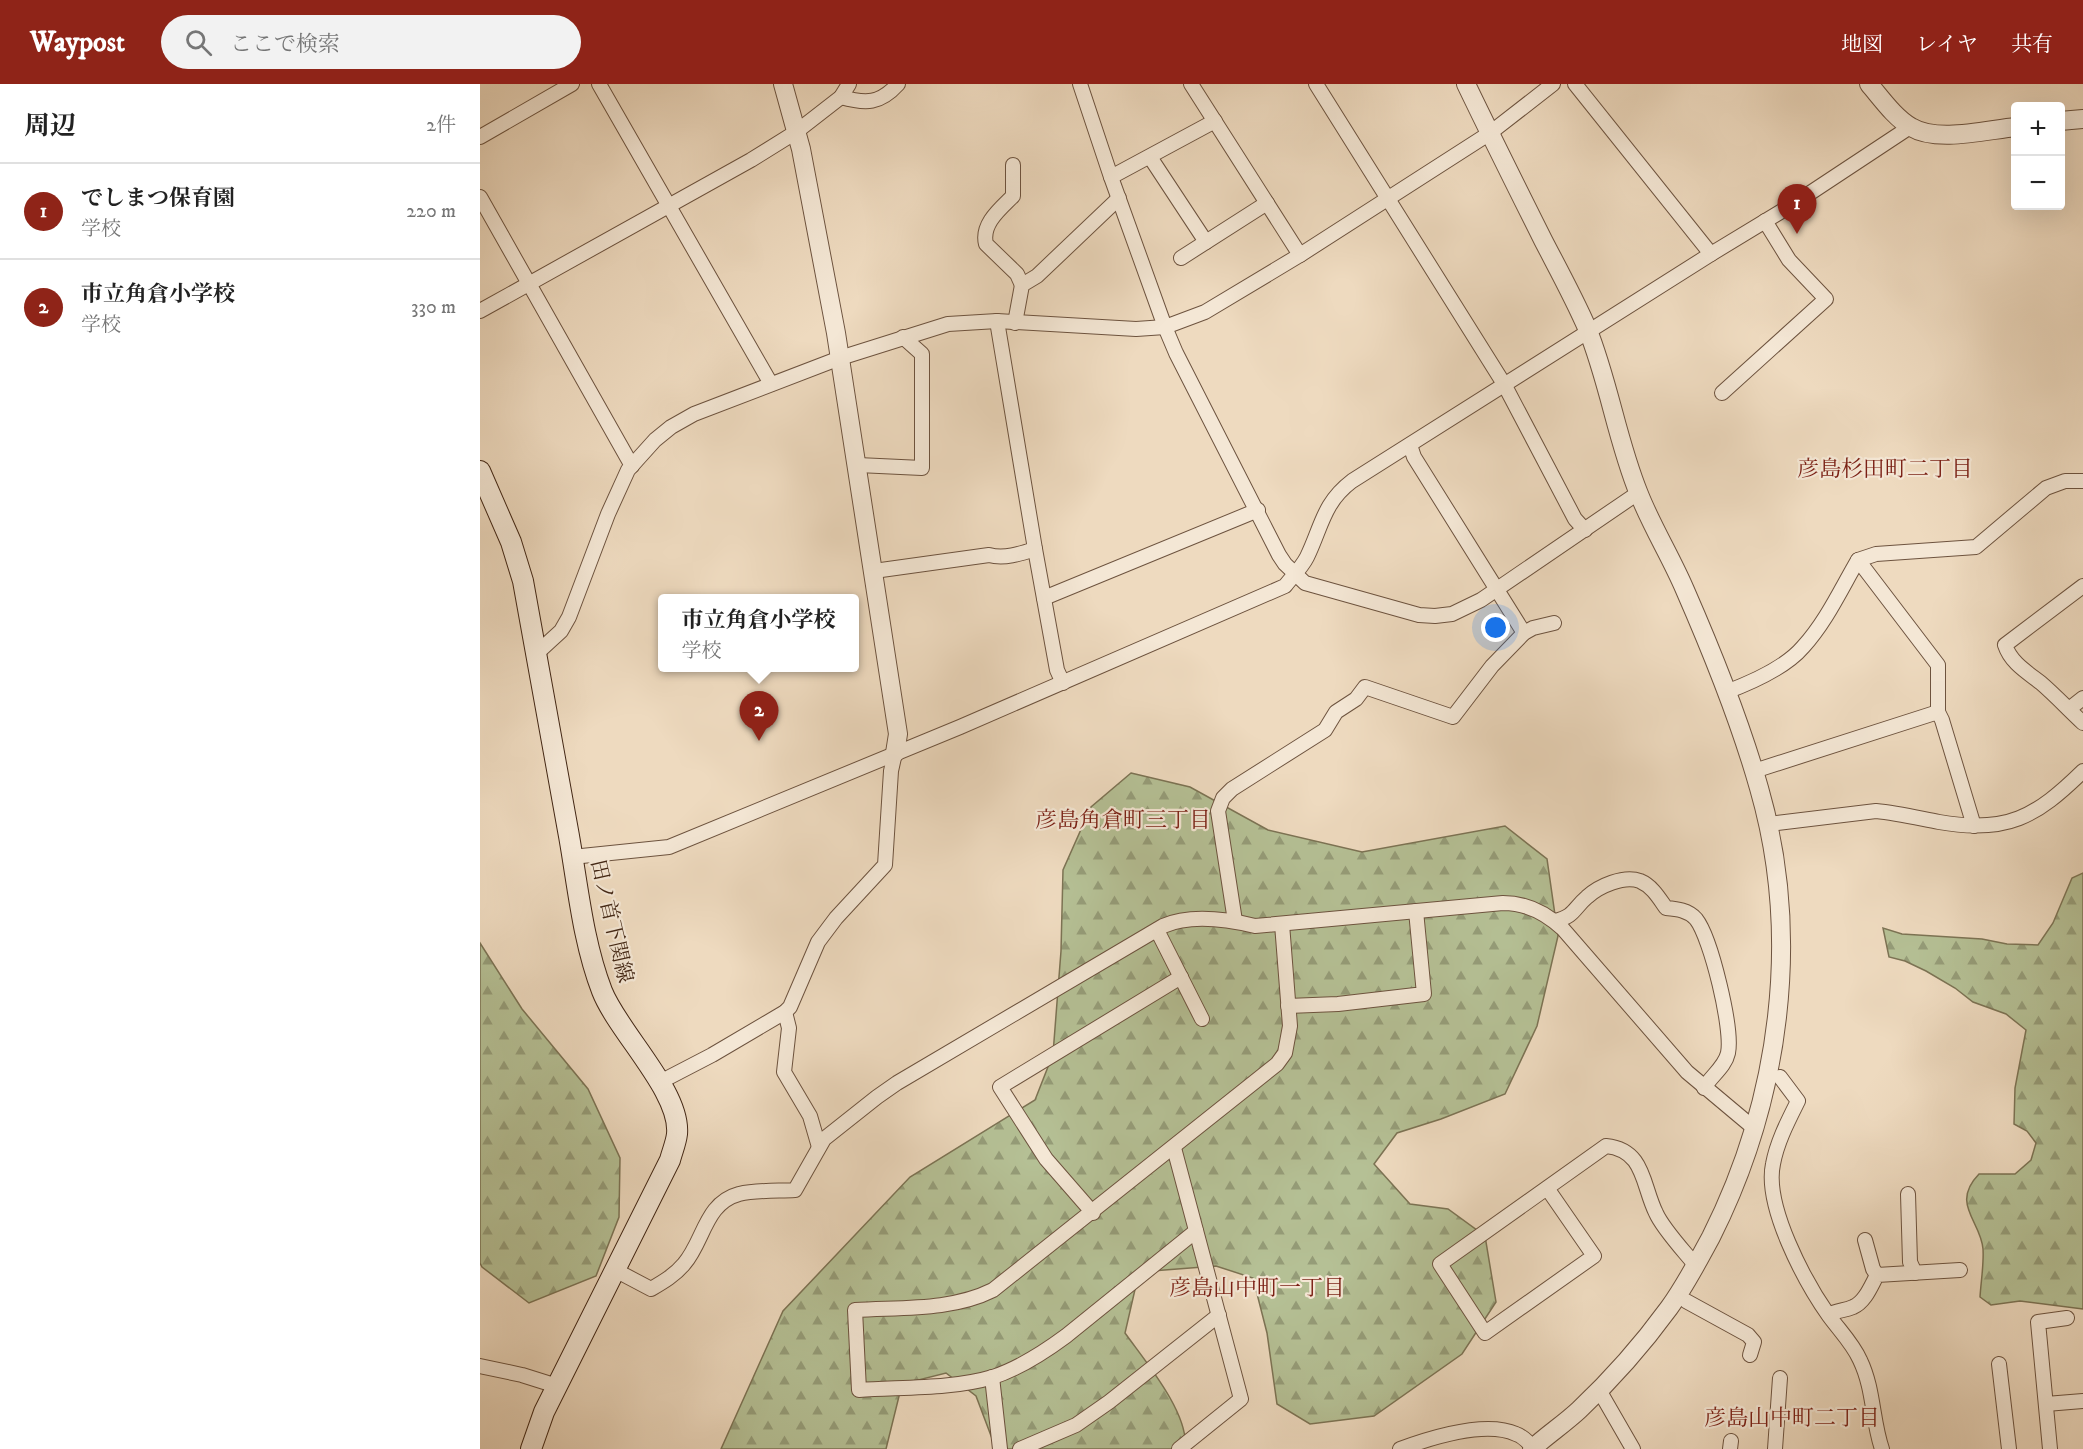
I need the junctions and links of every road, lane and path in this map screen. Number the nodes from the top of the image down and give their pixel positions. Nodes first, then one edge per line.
1 (572, 84) edge
2 (599, 84) edge
3 (783, 84) edge
4 (849, 84) edge
5 (898, 84) edge
6 (1080, 84) edge
7 (1191, 84) edge
8 (1316, 84) edge
9 (1466, 84) edge
10 (1553, 84) edge
11 (1575, 84) edge
12 (1869, 84) edge
13 (1538, 89) edge
14 (841, 97) junction
15 (2083, 119) edge
16 (1215, 121) junction
17 (2065, 121) edge
18 (1910, 127) junction
19 (2011, 128) edge
20 (796, 132) junction
21 (1490, 133) junction
22 (480, 138) edge
23 (1149, 157) junction
24 (1012, 165) dead end
25 (1111, 177) junction
26 (480, 197) edge
27 (1119, 198) junction
28 (1388, 199) junction
29 (1267, 203) junction
30 (668, 206) junction
31 (1765, 221) junction
32 (1206, 242) junction
33 (1711, 254) junction
34 (1300, 255) junction
35 (1181, 258) dead end
36 (530, 283) junction
37 (1022, 285) junction
38 (480, 311) edge
39 (997, 321) junction
40 (1015, 323) junction
41 (1165, 327) junction
42 (1588, 331) junction
43 (903, 337) junction
44 (840, 358) junction
45 (771, 384) junction
46 (1504, 384) junction
47 (1722, 393) dead end
48 (1410, 445) junction
49 (858, 465) junction
50 (632, 466) junction
51 (480, 471) edge
52 (2083, 481) edge
53 (1638, 493) junction
54 (1258, 510) junction
55 (1585, 530) junction
56 (1035, 549) junction
57 (1858, 560) junction
58 (874, 571) junction
59 (1295, 574) junction
60 (2083, 586) edge
61 (1498, 590) junction
62 (1044, 598) junction
63 (1554, 623) dead end
64 (1524, 633) junction
65 (537, 653) junction
66 (1063, 683) junction
67 (1726, 692) junction
68 (2083, 698) edge
69 (2069, 709) junction
70 (1938, 712) junction
71 (2083, 723) edge
72 (895, 753) junction
73 (1754, 771) junction
74 (2083, 771) edge
75 (1769, 824) junction
76 (1974, 826) junction
77 (572, 857) junction
78 (1416, 911) junction
79 (1235, 921) junction
80 (1554, 921) junction
81 (1282, 924) junction
82 (1157, 930) junction
83 (1181, 977) junction
84 (1288, 1006) junction
85 (785, 1012) junction
86 (1202, 1019) dead end
87 (1780, 1077) dead end
88 (660, 1082) junction
89 (1704, 1088) junction
90 (1755, 1129) junction
91 (819, 1147) junction
92 (1174, 1148) junction
93 (1547, 1188) junction
94 (1908, 1194) dead end
95 (1093, 1213) junction
96 (1197, 1231) junction
97 (1865, 1240) dead end
98 (1696, 1266) junction
99 (615, 1270) junction
100 (1960, 1270) dead end
101 (1915, 1273) junction
102 (1877, 1275) junction
103 (1686, 1301) dead end
104 (1219, 1315) junction
105 (1829, 1315) junction
106 (2067, 1318) dead end
107 (1750, 1355) dead end
108 (1999, 1364) dead end
109 (480, 1366) edge
110 (992, 1377) junction
111 (1780, 1378) dead end
112 (557, 1386) junction
113 (1599, 1390) junction
114 (2083, 1401) edge
115 (2046, 1404) junction
116 (531, 1449) edge
117 (1000, 1449) edge
118 (1020, 1449) edge
119 (1179, 1449) edge
120 (1400, 1449) edge
121 (1533, 1449) edge
122 (1633, 1449) edge
123 (1775, 1449) edge
124 (1882, 1449) edge
125 (2009, 1449) edge
126 (2050, 1449) edge

1 - 22 street
2 - 30 street
3 - 20 street
4 - 14 street
5 - 14 street
6 - 25 street
7 - 16 street
8 - 28 street
9 - 21 street
10 - 13 street
11 - 33 street
12 - 18 street
13 - 21 street
14 - 20 street
15 - 17 street
16 - 23 street
16 - 29 street
18 - 19 street
18 - 31 street
20 - 30 street
20 - 44 street
21 - 28 street
21 - 42 street
23 - 25 street
23 - 32 street
24 - 37 street
25 - 27 street
26 - 36 street
27 - 37 street
27 - 41 street
28 - 34 street
28 - 46 street
29 - 32 street
29 - 34 street
30 - 36 street
30 - 45 street
31 - 33 street
31 - 47 street
32 - 35 street
33 - 42 street
34 - 41 street
36 - 38 street
36 - 50 street
37 - 40 street
39 - 40 street
39 - 43 street
39 - 56 street
40 - 41 street
41 - 54 street
42 - 46 street
42 - 53 street
43 - 44 street
43 - 49 street
44 - 45 street
44 - 49 street
45 - 50 street
46 - 48 street
46 - 55 street
48 - 59 street
48 - 61 street
49 - 58 street
50 - 65 street
51 - 65 main road, 田ノ首下関線
52 - 57 street
53 - 55 street
53 - 67 street
54 - 59 street
54 - 62 street
55 - 61 street
56 - 58 street
56 - 62 street
57 - 67 street
57 - 70 street
58 - 72 street
59 - 61 street
59 - 66 street
60 - 69 street
61 - 64 street
62 - 66 street
63 - 64 street
64 - 79 street
65 - 77 main road, 田ノ首下関線
66 - 72 street
67 - 73 street
68 - 69 street
69 - 71 street
70 - 73 street
70 - 76 street
72 - 77 street
72 - 85 street
73 - 75 street
74 - 76 street
75 - 76 street
75 - 90 street
77 - 88 main road, 田ノ首下関線
78 - 80 street
78 - 81 street
78 - 84 street
79 - 81 street
79 - 82 street
80 - 89 street
80 - 89 street
81 - 84 street
82 - 83 street
82 - 91 street
83 - 86 street
83 - 95 street
84 - 92 street
85 - 88 street
85 - 91 street
87 - 105 street
88 - 99 main road, 田ノ首下関線
89 - 90 street
90 - 98 street
91 - 99 street
92 - 95 street
92 - 96 street
93 - 93 street
93 - 98 street
94 - 101 street
95 - 110 street
96 - 104 street
96 - 110 street
97 - 102 street
98 - 113 street
99 - 112 main road, 田ノ首下関線
100 - 101 street
101 - 102 street
102 - 105 street
103 - 107 street
104 - 118 street
104 - 119 street
105 - 124 street
106 - 115 street
108 - 125 street
109 - 112 street
110 - 117 street
111 - 123 street
112 - 116 main road, 田ノ首下関線
113 - 121 street
113 - 122 street
114 - 115 street
115 - 126 street
120 - 121 street

